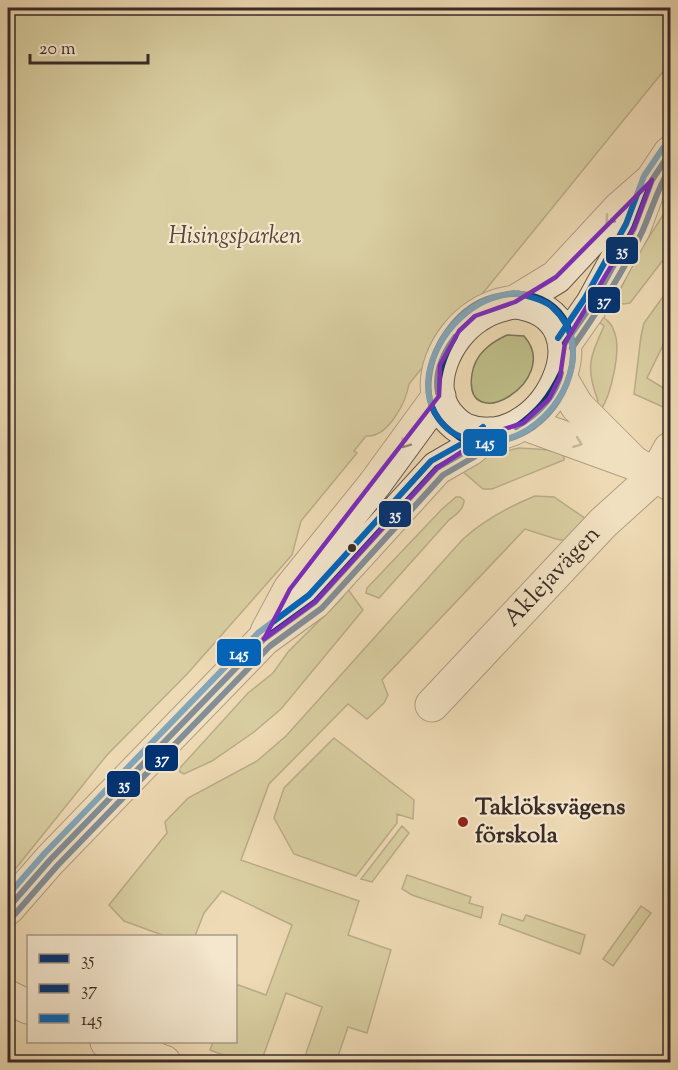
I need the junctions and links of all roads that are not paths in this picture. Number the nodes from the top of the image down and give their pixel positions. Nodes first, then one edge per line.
1 (670, 153) edge
2 (652, 180) junction
3 (515, 302) junction
4 (565, 343) junction
5 (560, 377) junction
6 (439, 396) junction
7 (523, 423) junction
8 (489, 434) junction
9 (658, 469) edge
10 (264, 639) junction
11 (432, 705) dead end
12 (8, 908) edge
13 (8, 997) edge
14 (27, 1006) edge
15 (112, 1043) edge
16 (164, 1062) edge

1 - 2 street
2 -> 3 street
2 - 4 street
3 - 4 street
3 - 6 street
4 - 5 street
5 - 7 street
5 - 9 street
6 - 8 street
6 -> 10 street
7 - 8 street
7 -> 9 street
8 - 10 street
9 - 11 street, Aklejavägen
10 - 12 street
13 - 14 street
15 - 16 street

